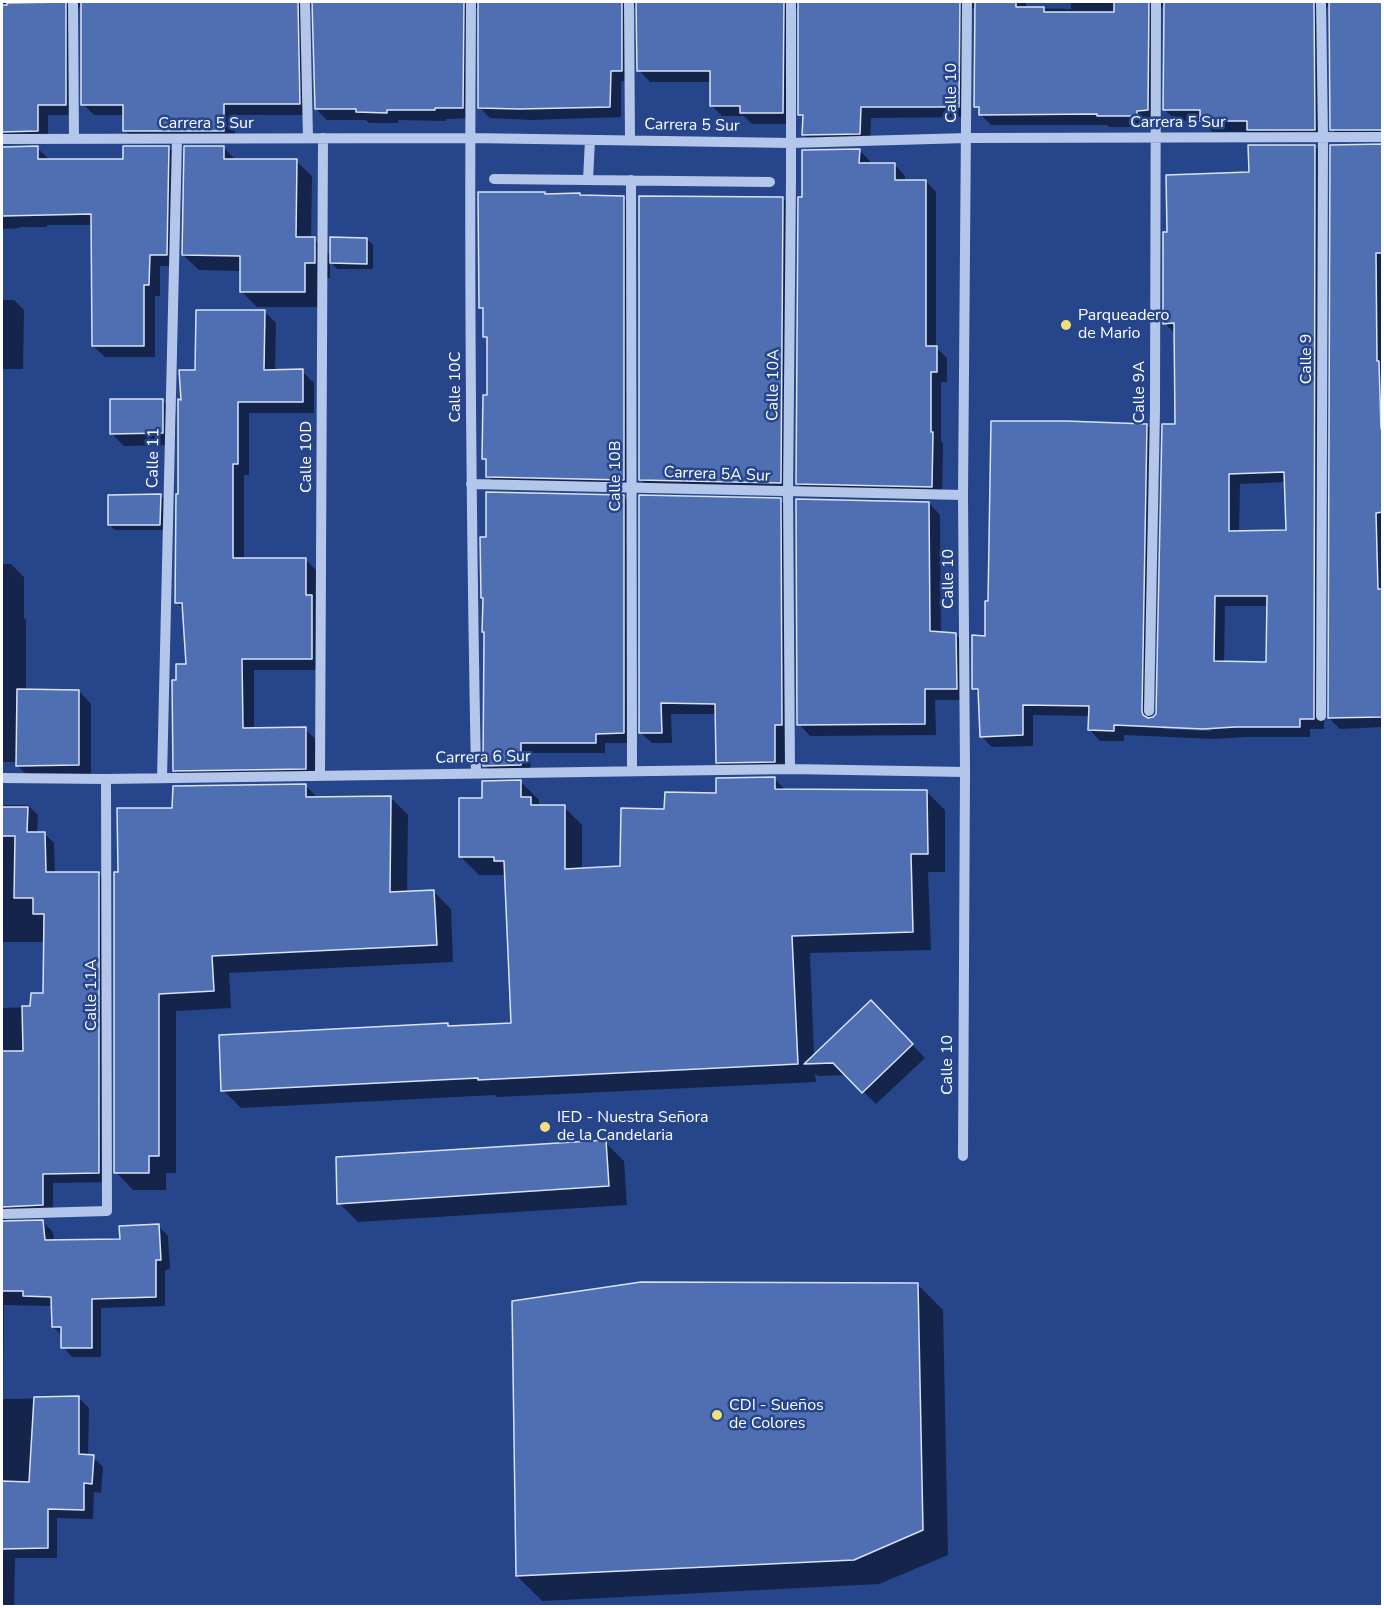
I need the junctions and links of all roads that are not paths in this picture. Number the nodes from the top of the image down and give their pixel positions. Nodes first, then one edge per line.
1 (73, 2) edge
2 (305, 2) edge
3 (471, 2) edge
4 (629, 2) edge
5 (791, 2) edge
6 (967, 2) edge
7 (1156, 2) edge
8 (1321, 2) edge
9 (1383, 136) edge
10 (1323, 137) junction
11 (74, 138) junction
12 (308, 138) junction
13 (323, 138) junction
14 (470, 138) junction
15 (967, 138) junction
16 (1155, 138) junction
17 (2, 139) edge
18 (177, 139) junction
19 (590, 140) junction
20 (630, 140) junction
21 (791, 143) junction
22 (494, 179) dead end
23 (588, 180) junction
24 (631, 180) junction
25 (770, 183) dead end
26 (471, 484) junction
27 (631, 487) junction
28 (788, 492) junction
29 (963, 495) junction
30 (1149, 711) dead end
31 (1321, 716) dead end
32 (790, 769) junction
33 (632, 771) junction
34 (965, 772) junction
35 (476, 773) junction
36 (320, 776) junction
37 (2, 778) edge
38 (162, 778) junction
39 (106, 779) junction
40 (963, 1156) dead end
41 (2, 1214) edge

1 - 11 street
2 - 12 street
3 - 14 street, Calle 10C
4 - 20 street
5 - 21 street, Calle 10A
6 - 15 street, Calle 10
7 - 16 street, Calle 9A
8 - 10 street, Calle 9
9 - 10 street, Carrera 5 Sur
10 - 16 street, Carrera 5 Sur
10 - 31 street, Calle 9
11 - 17 street, Carrera 5 Sur
11 - 18 street, Carrera 5 Sur
12 - 13 street, Carrera 5 Sur
12 - 18 street, Carrera 5 Sur
13 - 14 street, Carrera 5 Sur
13 - 36 street, Calle 10D
14 - 19 street, Carrera 5 Sur
14 - 26 street, Calle 10C
15 - 16 street, Carrera 5 Sur
15 - 21 street, Carrera 5 Sur
15 - 29 street, Calle 10
16 - 30 street, Calle 9A
18 - 38 street, Calle 11
19 - 20 street, Carrera 5 Sur
19 - 23 street
20 - 21 street, Carrera 5 Sur
21 - 28 street, Calle 10A
22 - 23 street
23 - 24 street
24 - 25 street
24 - 27 street, Calle 10B
26 - 27 street, Carrera 5A Sur
26 - 35 street, Calle 10C
27 - 28 street, Carrera 5A Sur
27 - 33 street, Calle 10B
28 - 29 street, Carrera 5A Sur
28 - 32 street, Calle 10A
29 - 34 street, Calle 10
32 - 33 street, Carrera 6 Sur
32 - 34 street, Carrera 6 Sur
33 - 35 street, Carrera 6 Sur
34 - 40 street, Calle 10
35 - 36 street, Carrera 6 Sur
36 - 38 street, Carrera 6 Sur
37 - 39 street, Carrera 6 Sur
38 - 39 street, Carrera 6 Sur
39 - 41 street, Calle 11A

